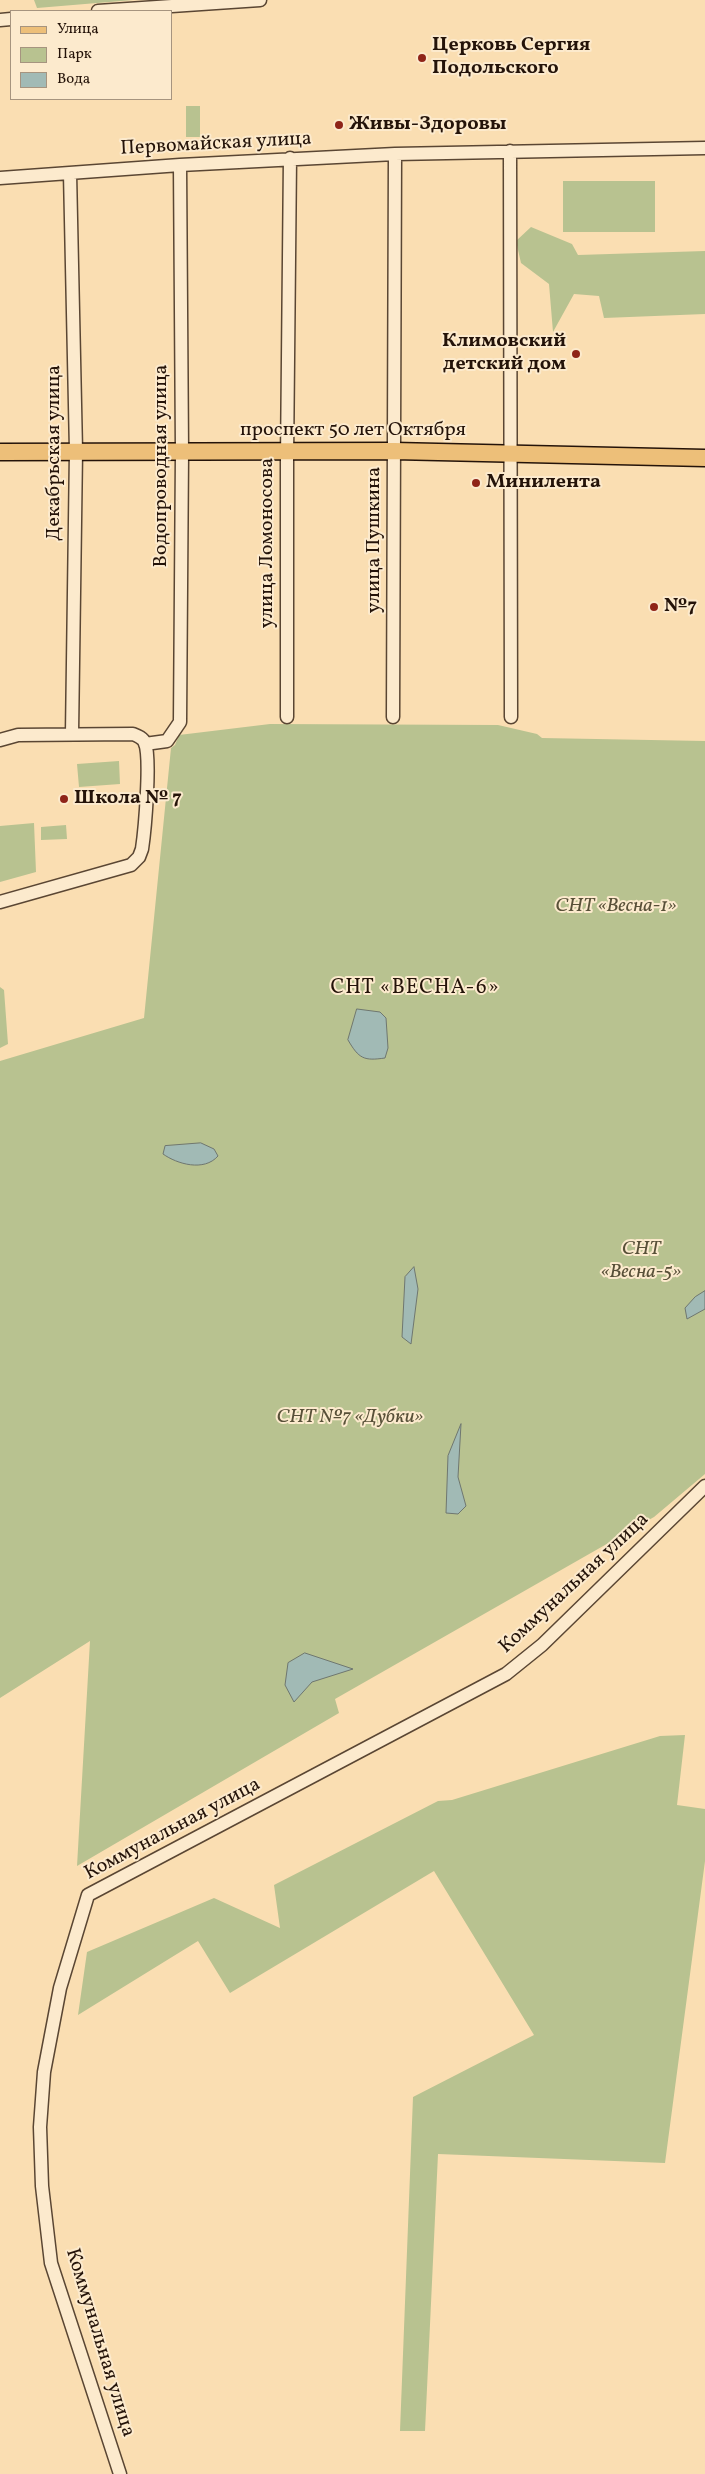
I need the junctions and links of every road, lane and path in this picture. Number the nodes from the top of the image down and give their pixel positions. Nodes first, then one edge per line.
1 (260, 0) edge
2 (113, 10) edge
3 (705, 148) edge
4 (510, 151) junction
5 (395, 154) junction
6 (290, 158) junction
7 (180, 165) junction
8 (70, 173) junction
9 (0, 178) edge
10 (394, 451) junction
11 (0, 452) edge
12 (76, 452) junction
13 (182, 452) junction
14 (287, 452) junction
15 (512, 455) junction
16 (705, 458) edge
17 (287, 717) dead end
18 (393, 717) dead end
19 (511, 717) dead end
20 (72, 733) junction
21 (0, 740) edge
22 (146, 744) junction
23 (0, 902) edge
24 (705, 1486) edge
25 (120, 2474) edge

1 - 2 street
3 - 4 street, Первомайская улица
4 - 5 street, Первомайская улица
4 - 15 street
5 - 6 street, Первомайская улица
5 - 10 street, улица Пушкина
6 - 7 street, Первомайская улица
6 - 14 street, улица Ломоносова
7 - 8 street, Первомайская улица
7 - 13 street, Водопроводная улица
8 - 9 street, Первомайская улица
8 - 12 street, Декабрьская улица
10 - 14 main road, проспект 50 лет Октября
10 - 15 main road, проспект 50 лет Октября
10 - 18 street, улица Пушкина
11 - 12 main road, проспект 50 лет Октября
12 - 13 main road, проспект 50 лет Октября
12 - 20 street, Декабрьская улица
13 - 14 main road, проспект 50 лет Октября
13 - 22 street, Водопроводная улица
14 - 17 street, улица Ломоносова
15 - 16 main road, проспект 50 лет Октября
15 - 19 street
20 - 21 street
20 - 22 street
22 - 23 street
24 - 25 street, Коммунальная улица

